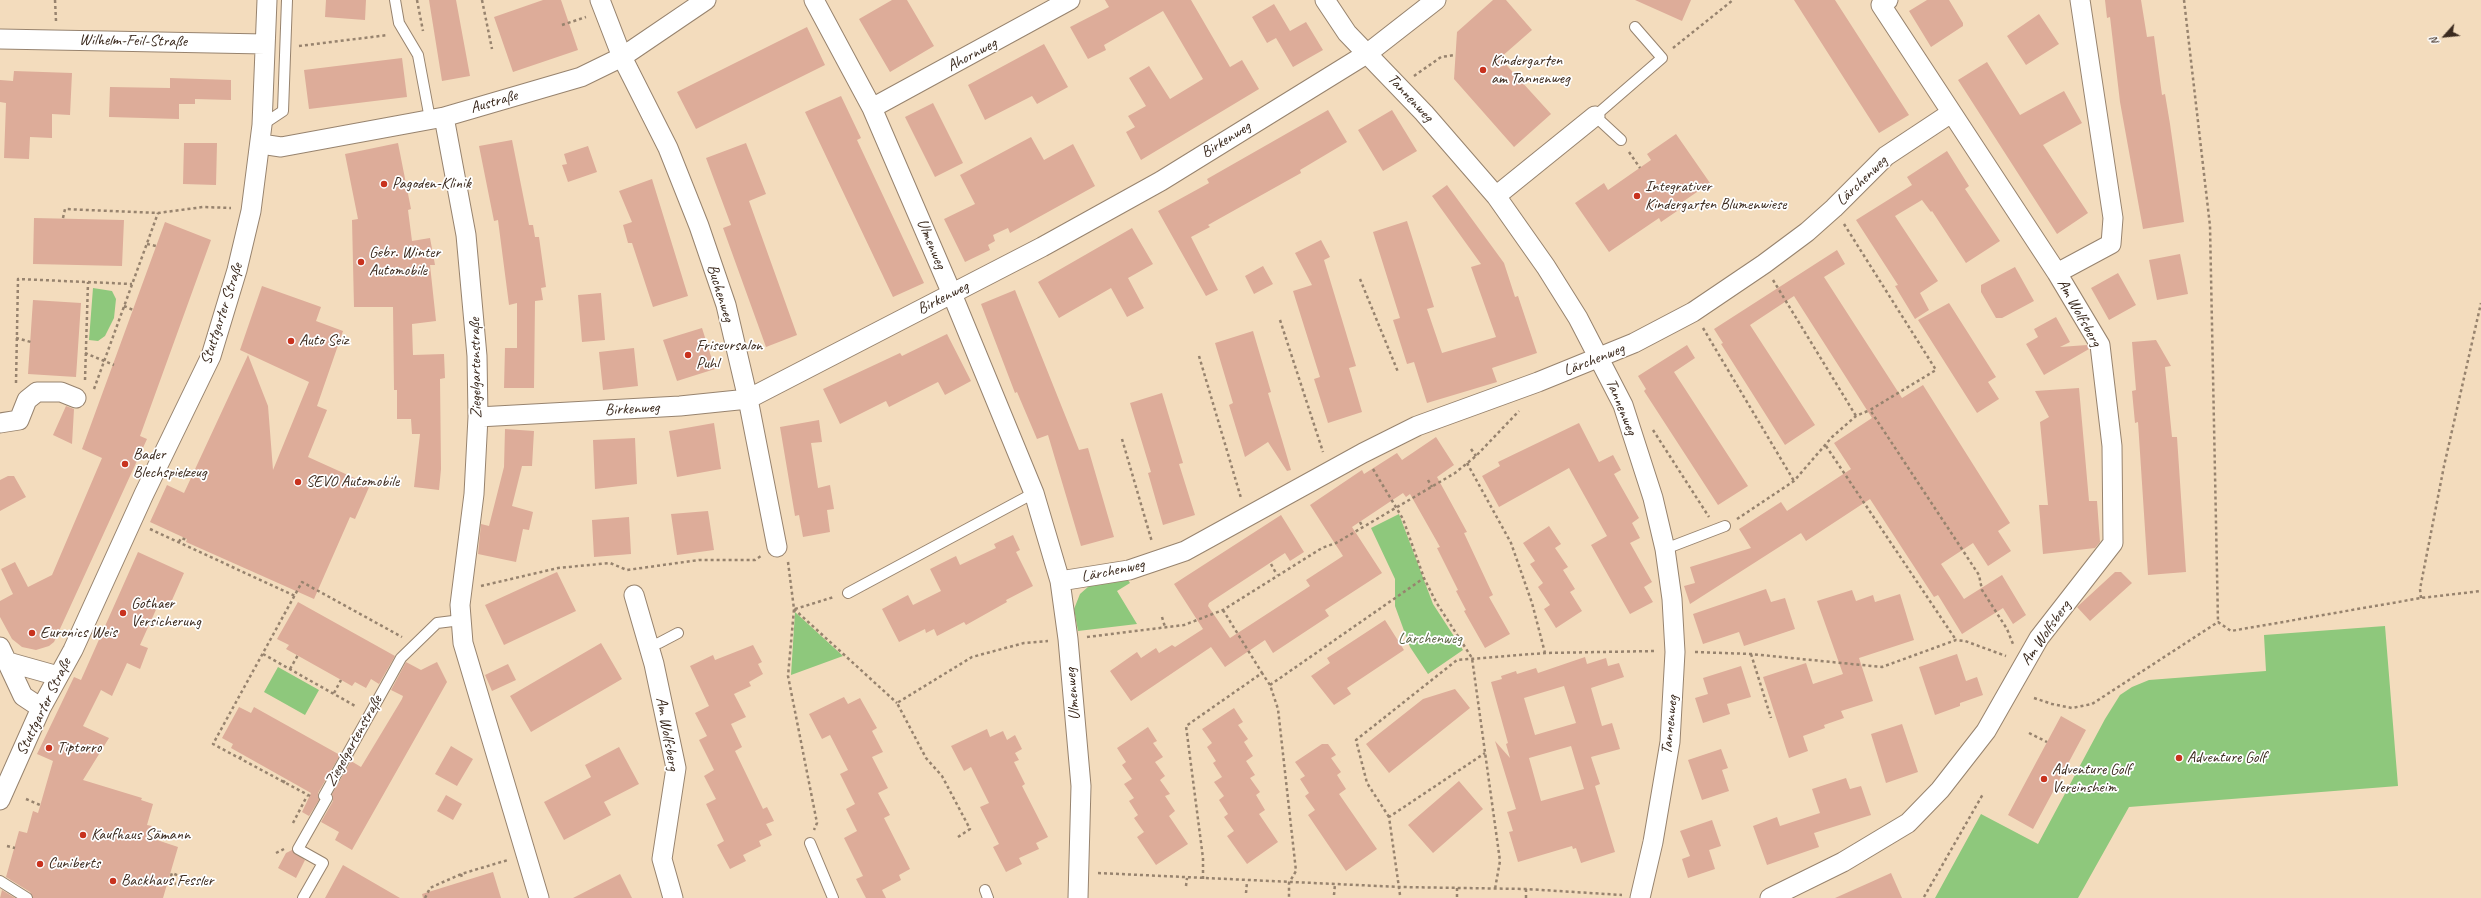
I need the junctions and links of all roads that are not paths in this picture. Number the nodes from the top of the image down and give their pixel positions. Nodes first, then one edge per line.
1 (267, 0) edge
2 (287, 0) edge
3 (395, 0) edge
4 (600, 0) edge
5 (706, 0) edge
6 (814, 0) edge
7 (1070, 0) edge
8 (1325, 0) edge
9 (1436, 0) edge
10 (1888, 0) edge
11 (2080, 0) edge
12 (1635, 27) dead end
13 (0, 39) edge
14 (265, 44) junction
15 (1368, 53) junction
16 (622, 57) junction
17 (872, 108) junction
18 (1951, 113) junction
19 (1595, 116) junction
20 (437, 118) junction
21 (262, 124) junction
22 (1621, 140) dead end
23 (261, 144) junction
24 (1496, 196) junction
25 (2057, 273) junction
26 (952, 294) junction
27 (1600, 358) junction
28 (80, 393) road end
29 (748, 399) junction
30 (478, 417) junction
31 (0, 423) edge
32 (1034, 493) junction
33 (1721, 527) road end
34 (777, 547) road end
35 (1665, 549) junction
36 (1060, 581) junction
37 (848, 593) road end
38 (634, 595) dead end
39 (461, 620) junction
40 (678, 632) dead end
41 (648, 645) junction
42 (4, 655) edge
43 (58, 676) junction
44 (41, 708) junction
45 (0, 800) edge
46 (810, 843) road end
47 (0, 881) edge
48 (1633, 897) edge
49 (27, 898) edge
50 (303, 898) edge
51 (539, 898) edge
52 (673, 898) edge
53 (833, 898) edge
54 (1078, 898) edge
55 (1770, 898) edge

1 - 14 street, Stuttgarter Straße
2 - 21 lane
3 - 20 lane
4 - 16 street, Buchenweg
5 - 16 street, Austraße
6 - 17 street, Ulmenweg
7 - 17 street, Ahornweg
8 - 15 street, Tannenweg
9 - 15 street, Birkenweg
10 - 18 street, Am Wolfsberg
11 - 25 street, Am Wolfsberg
12 - 19 lane
13 - 14 street, Wilhelm-Feil-Straße
14 - 21 street, Stuttgarter Straße
15 - 24 street, Tannenweg
15 - 26 street, Birkenweg
16 - 20 street, Austraße
16 - 29 street, Buchenweg
17 - 26 street, Ulmenweg
18 - 25 street, Am Wolfsberg
18 - 27 street, Lärchenweg
19 - 22 lane
19 - 24 street
20 - 23 street, Austraße
20 - 30 street, Ziegelgartenstraße
21 - 23 street, Stuttgarter Straße
23 - 43 street, Stuttgarter Straße
24 - 27 street, Tannenweg
25 - 55 street, Am Wolfsberg
26 - 29 street, Birkenweg
26 - 32 street, Ulmenweg
27 - 35 street, Tannenweg
27 - 36 street, Lärchenweg
28 - 31 street
29 - 30 street, Birkenweg
29 - 34 street, Buchenweg
30 - 39 street, Ziegelgartenstraße
32 - 36 street, Ulmenweg
32 - 37 lane
33 - 35 lane
35 - 48 street, Tannenweg
36 - 54 street, Ulmenweg
38 - 41 street, Am Wolfsberg
39 - 50 lane, Ziegelgartenstraße
39 - 51 street, Ziegelgartenstraße
40 - 41 lane
41 - 52 street, Am Wolfsberg
42 - 43 street
42 - 44 street
43 - 44 street, Stuttgarter Straße
44 - 45 street, Stuttgarter Straße
46 - 53 lane
47 - 49 lane

